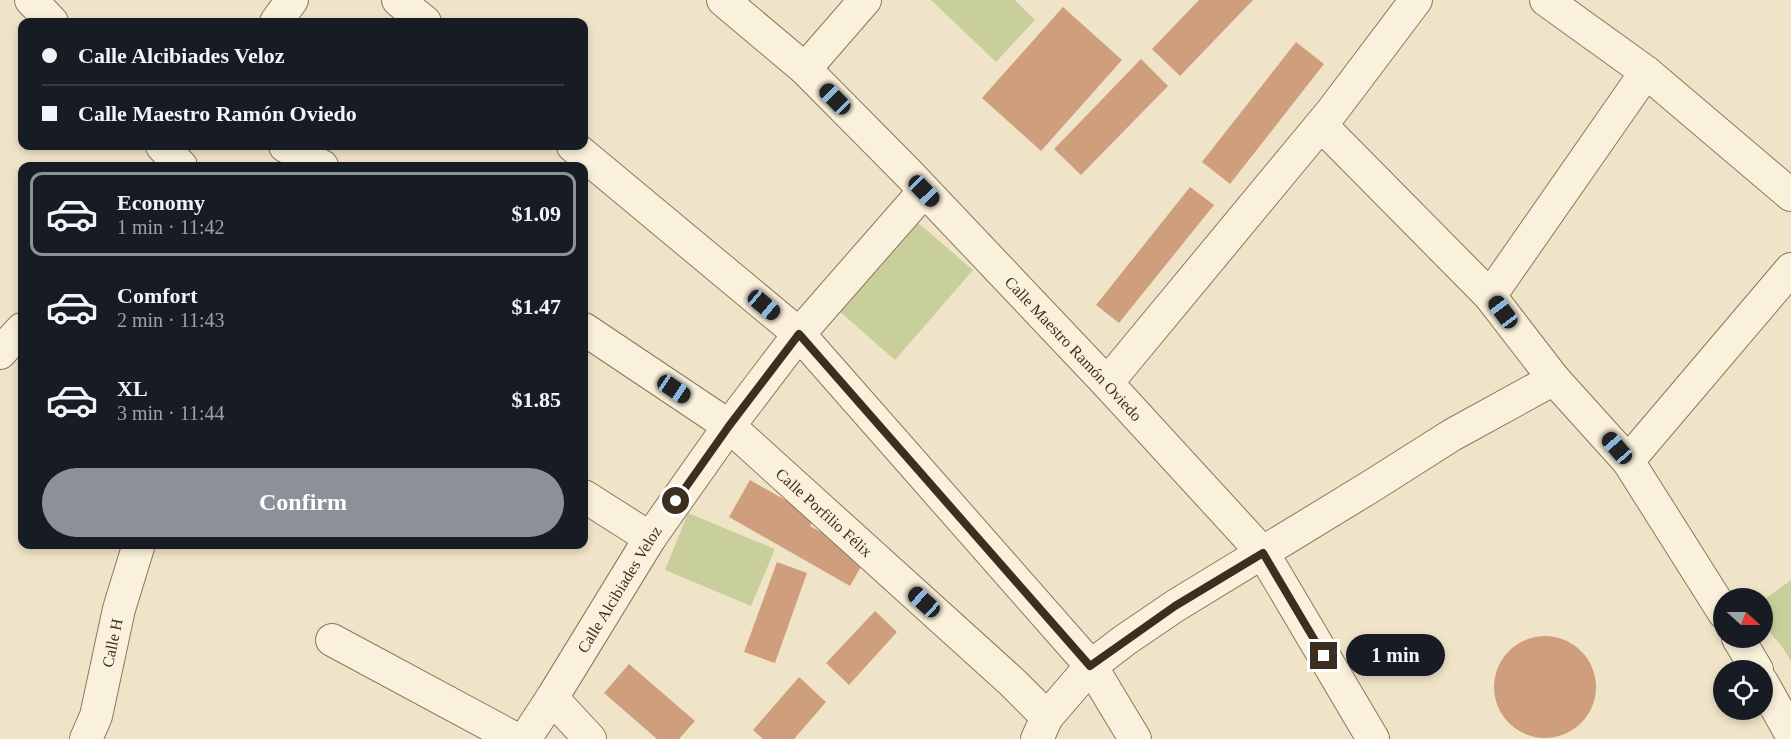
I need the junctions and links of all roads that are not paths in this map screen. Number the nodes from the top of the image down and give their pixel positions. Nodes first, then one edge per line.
1 (31, 0) edge
2 (292, 0) edge
3 (398, 0) edge
4 (723, 0) edge
5 (866, 0) edge
6 (1416, 0) edge
7 (1546, 0) edge
8 (47, 18) edge
9 (279, 18) edge
10 (420, 18) edge
11 (805, 69) junction
12 (1646, 72) junction
13 (1321, 125) junction
14 (292, 150) edge
15 (578, 150) edge
16 (315, 162) edge
17 (924, 191) junction
18 (1791, 195) edge
19 (1791, 268) edge
20 (1490, 296) junction
21 (588, 332) edge
22 (18, 333) edge
23 (799, 334) junction
24 (0, 353) edge
25 (1554, 379) junction
26 (1107, 383) junction
27 (729, 426) junction
28 (1628, 461) junction
29 (588, 499) edge
30 (650, 538) junction
31 (137, 549) edge
32 (1263, 553) junction
33 (1713, 596) edge
34 (332, 640) dead end
35 (1090, 666) junction
36 (552, 698) junction
37 (1773, 702) edge
38 (1042, 728) edge
39 (1791, 734) edge
40 (86, 739) edge
41 (516, 739) edge
42 (525, 739) edge
43 (590, 739) edge
44 (1135, 739) edge
45 (1373, 739) edge

1 - 8 street
2 - 9 street
3 - 10 street
4 - 11 street, Calle Maestro Ramón Oviedo
5 - 11 street
6 - 13 street
7 - 12 street
11 - 17 street, Calle Maestro Ramón Oviedo
12 - 18 street
12 - 20 street
13 - 20 street
13 - 26 street
14 - 16 street
15 - 23 street
17 - 23 street, Calle Alcibiades Veloz
17 - 26 street, Calle Maestro Ramón Oviedo
19 - 28 street
20 - 25 street
21 - 27 street, Calle Porfilio Félix
22 - 24 street
23 - 27 street, Calle Alcibiades Veloz
23 - 35 street
25 - 28 street
25 - 32 street
26 - 32 street, Calle Maestro Ramón Oviedo
27 - 30 street, Calle Alcibiades Veloz
27 - 38 street, Calle Porfilio Félix
28 - 33 street
29 - 30 street
30 - 36 street, Calle Alcibiades Veloz
31 - 40 street, Calle H
32 - 35 street
32 - 45 street, Calle Maestro Ramón Oviedo
34 - 41 street
35 - 38 street
35 - 44 street
36 - 42 street, Calle Alcibiades Veloz
36 - 43 street
37 - 39 street

